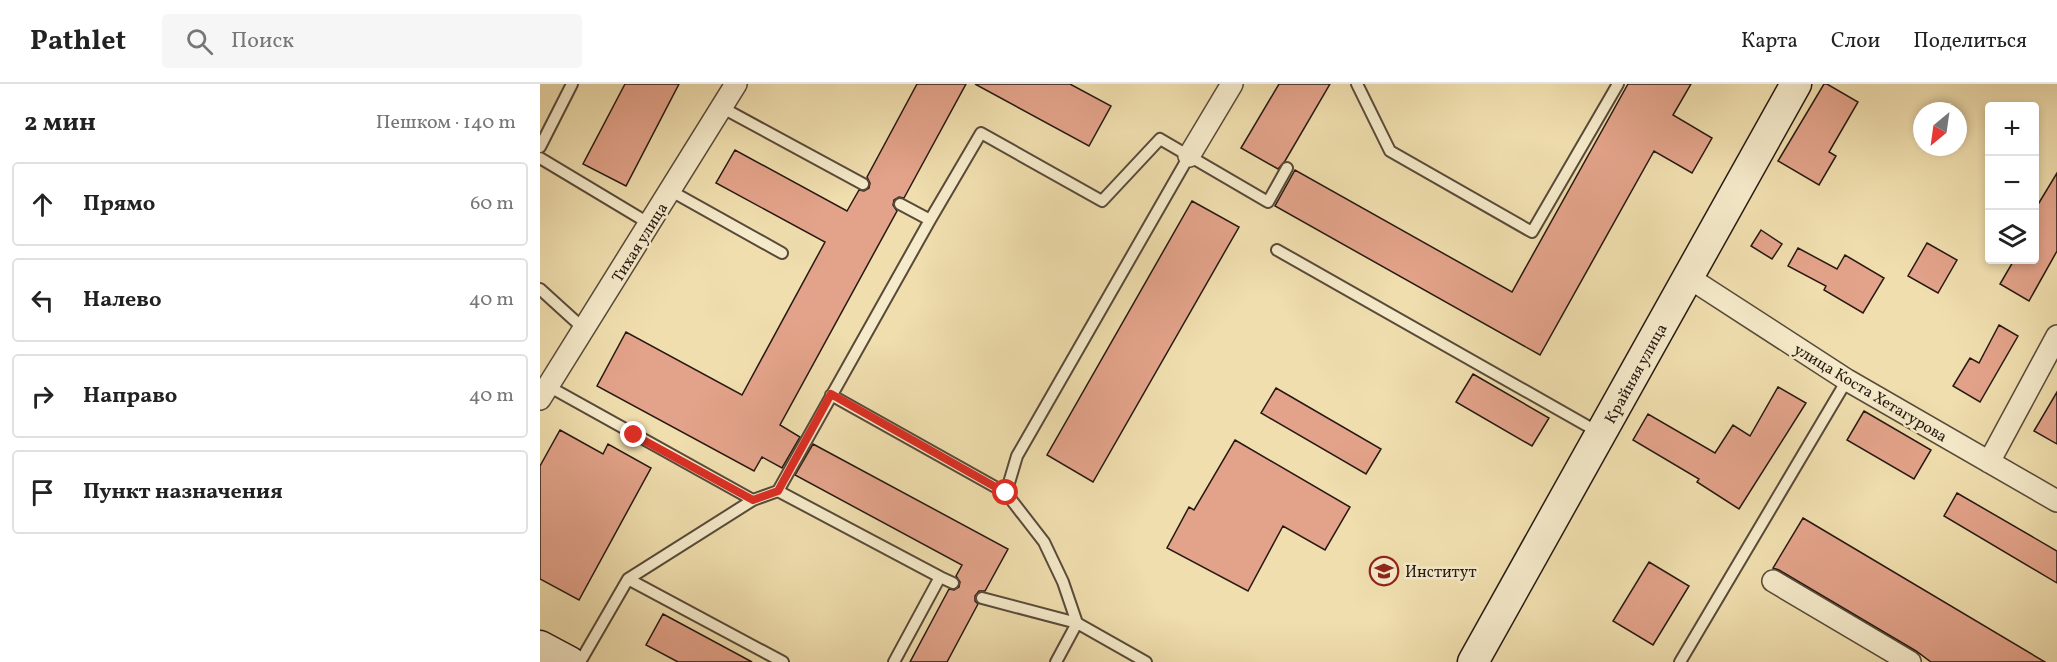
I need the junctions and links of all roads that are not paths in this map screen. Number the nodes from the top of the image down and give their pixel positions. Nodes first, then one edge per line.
1 (572, 84) edge
2 (736, 84) edge
3 (1232, 84) edge
4 (1357, 84) edge
5 (1618, 84) edge
6 (1796, 84) edge
7 (721, 107) junction
8 (540, 147) edge
9 (1188, 156) junction
10 (540, 158) edge
11 (1287, 168) dead end
12 (863, 184) dead end
13 (671, 191) junction
14 (900, 204) dead end
15 (930, 220) junction
16 (650, 224) junction
17 (1277, 250) dead end
18 (782, 253) dead end
19 (1689, 277) junction
20 (540, 289) edge
21 (584, 329) junction
22 (2057, 336) edge
23 (1847, 380) junction
24 (544, 393) edge
25 (831, 394) junction
26 (1600, 434) junction
27 (1989, 462) junction
28 (778, 491) junction
29 (1006, 493) junction
30 (753, 500) junction
31 (2057, 501) edge
32 (940, 577) junction
33 (628, 579) junction
34 (1773, 581) dead end
35 (953, 583) dead end
36 (982, 598) dead end
37 (1077, 622) junction
38 (540, 646) edge
39 (570, 662) edge
40 (580, 662) edge
41 (783, 662) edge
42 (894, 662) edge
43 (1056, 662) edge
44 (1146, 662) edge
45 (1473, 662) edge
46 (1680, 662) edge
47 (1910, 662) edge

1 - 8 lane
2 - 7 street, Тихая улица
3 - 9 street
4 - 5 lane
6 - 19 street, Крайняя улица
7 - 12 lane
7 - 13 street, Тихая улица
9 - 11 lane
9 - 15 lane
9 - 29 lane
10 - 16 lane
13 - 16 street, Тихая улица
13 - 18 lane
14 - 15 lane
15 - 25 lane
16 - 21 street, Тихая улица
17 - 26 lane
19 - 23 street, улица Коста Хетагурова
19 - 26 street, Крайняя улица
20 - 21 lane
21 - 24 street, Тихая улица
22 - 27 street
23 - 27 street, улица Коста Хетагурова
23 - 46 lane
24 - 30 lane
25 - 28 lane
25 - 29 lane
26 - 45 street, Крайняя улица
27 - 31 street, улица Коста Хетагурова
28 - 30 lane
28 - 32 lane
29 - 37 lane
30 - 33 lane
32 - 35 lane
32 - 42 lane
33 - 40 lane
33 - 41 lane
34 - 47 street
36 - 37 lane
37 - 43 lane
37 - 44 lane
38 - 39 street

